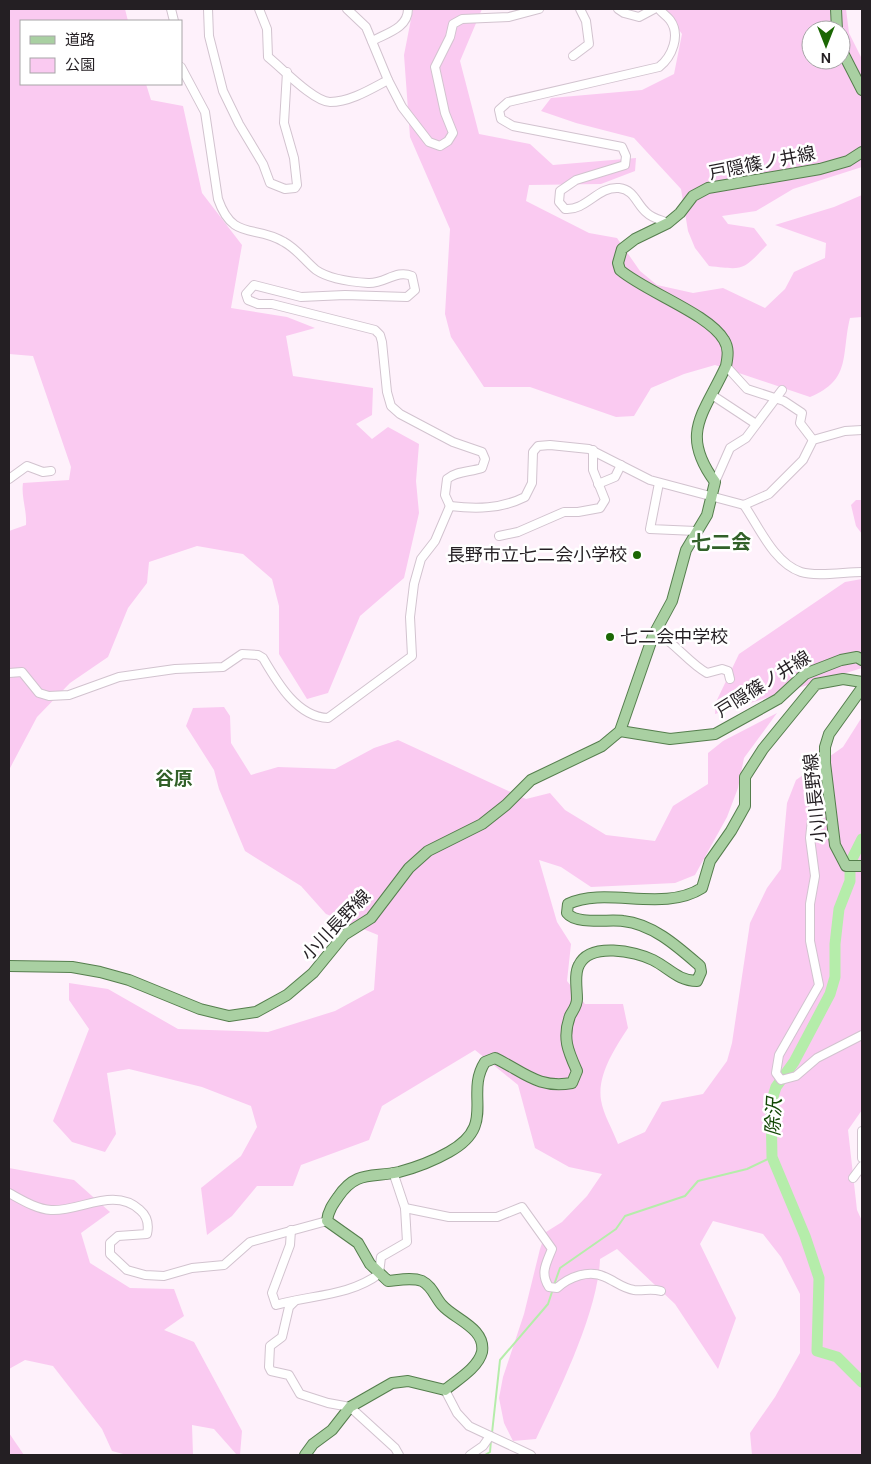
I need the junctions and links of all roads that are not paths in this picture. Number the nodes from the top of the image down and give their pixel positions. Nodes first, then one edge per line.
1 (208, 9) edge
2 (259, 9) edge
3 (347, 9) edge
4 (408, 9) edge
5 (539, 9) edge
6 (580, 9) edge
7 (618, 9) edge
8 (654, 9) edge
9 (659, 9) edge
10 (372, 41) junction
11 (573, 56) dead end
12 (851, 69) edge
13 (182, 70) edge
14 (287, 72) junction
15 (388, 80) junction
16 (862, 90) edge
17 (862, 152) edge
18 (668, 223) junction
19 (726, 366) junction
20 (782, 390) dead end
21 (712, 395) junction
22 (777, 399) junction
23 (756, 424) junction
24 (862, 430) edge
25 (813, 440) junction
26 (593, 450) junction
27 (622, 465) junction
28 (52, 471) dead end
29 (9, 479) edge
30 (715, 482) junction
31 (659, 483) junction
32 (598, 484) junction
33 (711, 498) junction
34 (744, 505) junction
35 (450, 506) junction
36 (696, 532) junction
37 (499, 536) dead end
38 (862, 572) edge
39 (656, 632) junction
40 (862, 660) edge
41 (9, 673) edge
42 (730, 679) dead end
43 (862, 682) edge
44 (862, 688) edge
45 (620, 731) junction
46 (825, 763) junction
47 (862, 866) edge
48 (9, 966) edge
49 (862, 1035) edge
50 (862, 1131) edge
51 (862, 1158) edge
52 (862, 1166) edge
53 (393, 1172) junction
54 (853, 1178) dead end
55 (9, 1193) edge
56 (405, 1208) junction
57 (327, 1221) junction
58 (291, 1230) junction
59 (379, 1274) junction
60 (661, 1291) dead end
61 (297, 1299) junction
62 (445, 1390) junction
63 (350, 1407) junction
64 (490, 1436) junction
65 (305, 1455) edge
66 (399, 1455) edge
67 (470, 1455) edge
68 (531, 1455) edge

1 - 14 street
2 - 14 street
3 - 10 street
4 - 10 street
5 - 15 street
6 - 11 street
7 - 8 street
9 - 18 street
10 - 15 street
12 - 16 main road
13 - 35 street
14 - 15 street
17 - 18 main road, 戸隠篠ノ井線
18 - 19 main road, 戸隠篠ノ井線
19 - 21 main road, 戸隠篠ノ井線
19 - 22 street
20 - 22 street
21 - 23 street
21 - 30 main road, 戸隠篠ノ井線
22 - 23 street
22 - 25 street
23 - 30 street
24 - 25 street
25 - 34 street
26 - 27 street
26 - 32 street
26 - 35 street
27 - 31 street
27 - 32 street
28 - 29 street
30 - 33 main road
31 - 33 street
31 - 36 street
32 - 37 street
33 - 34 street
33 - 36 main road
34 - 38 street
35 - 41 street
36 - 39 main road
39 - 42 street
39 - 45 main road
40 - 45 main road, 戸隠篠ノ井線
43 - 53 main road, 戸隠篠ノ井線
44 - 46 main road, 小川長野線
45 - 48 main road, 小川長野線
46 - 47 main road, 小川長野線
46 - 49 street
50 - 51 street
52 - 54 street
53 - 56 street
53 - 57 main road, 戸隠篠ノ井線
55 - 58 street
56 - 59 street
56 - 60 street
57 - 58 street
57 - 59 main road
58 - 61 street
59 - 61 street
59 - 62 main road
61 - 63 street
62 - 63 main road
62 - 64 street
63 - 65 main road
63 - 66 street
64 - 67 street
64 - 68 street

